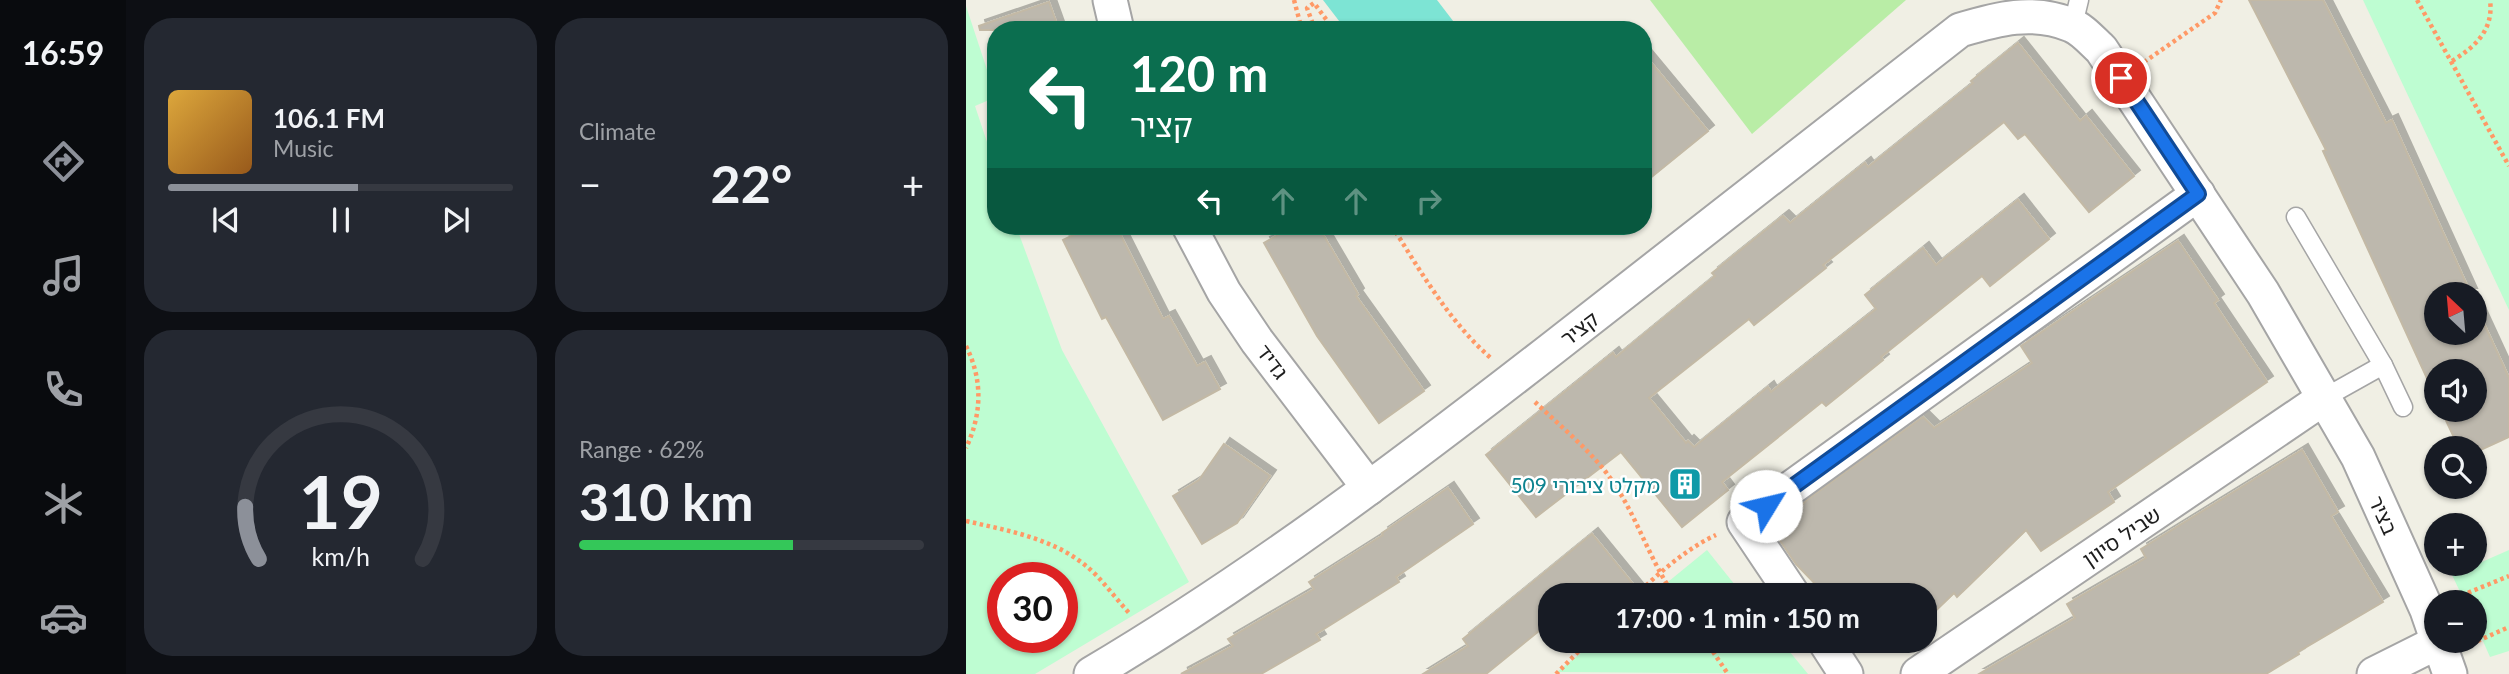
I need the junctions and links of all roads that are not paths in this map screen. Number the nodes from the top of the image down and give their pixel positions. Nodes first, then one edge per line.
1 (1110, 0) edge
2 (2076, 13) edge
3 (1116, 21) edge
4 (2198, 194) junction
5 (2295, 217) dead end
6 (1194, 235) edge
7 (2383, 366) junction
8 (2324, 398) junction
9 (2403, 407) dead end
10 (1369, 488) junction
11 (1785, 583) edge
12 (2424, 603) edge
13 (1832, 653) edge
14 (2433, 653) edge
15 (1091, 674) edge
16 (1846, 674) edge
17 (1918, 674) edge
18 (2374, 674) edge

1 - 3 street
2 - 4 street, קציר
2 - 10 street, קציר
4 - 8 street, בציר
4 - 11 street
5 - 7 lane
6 - 10 street, גדיד
7 - 8 lane
7 - 9 lane
8 - 12 street, בציר
8 - 17 street, שביל סיוון
10 - 15 street, קציר
13 - 16 street
14 - 18 street

